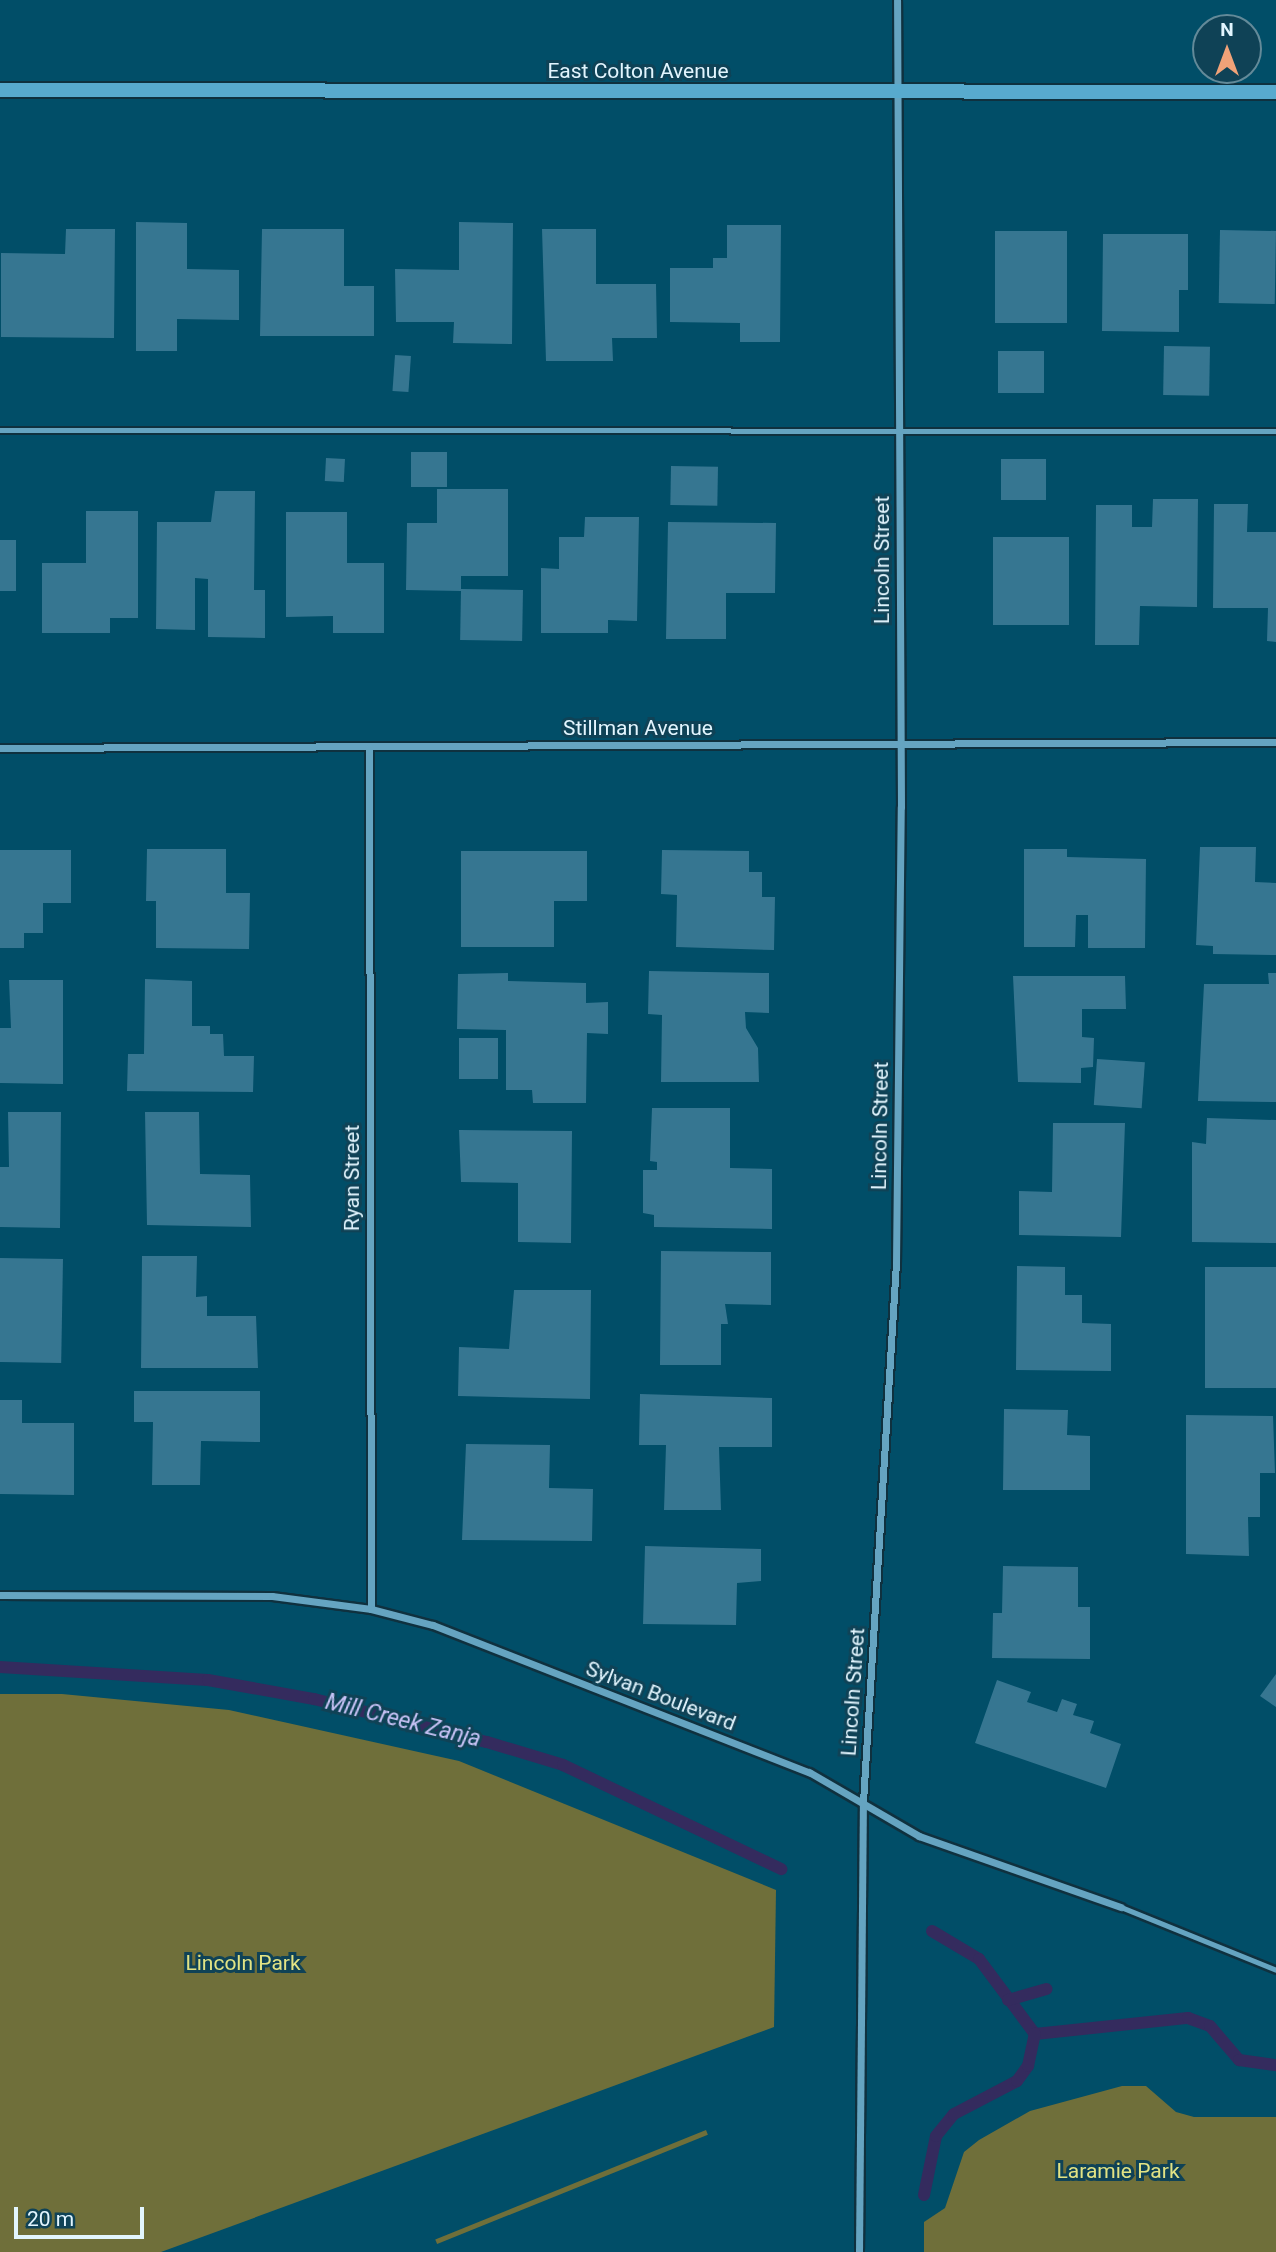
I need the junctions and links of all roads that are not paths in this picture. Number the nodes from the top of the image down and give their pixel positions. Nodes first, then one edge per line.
1 (897, 0) edge
2 (0, 90) edge
3 (896, 92) junction
4 (1276, 92) edge
5 (0, 430) edge
6 (898, 431) junction
7 (1276, 431) edge
8 (900, 743) junction
9 (1276, 743) edge
10 (369, 747) junction
11 (0, 748) edge
12 (0, 1595) edge
13 (371, 1609) junction
14 (863, 1802) junction
15 (1122, 1908) joint
16 (1276, 1970) edge
17 (859, 2252) edge

1 - 3 street, Lincoln Street
2 - 3 street, East Colton Avenue
3 - 4 street, East Colton Avenue
3 - 6 street, Lincoln Street
5 - 6 lane
6 - 7 lane
6 - 8 street, Lincoln Street
8 - 9 street, Stillman Avenue
8 - 10 street, Stillman Avenue
8 - 14 street, Lincoln Street
10 - 11 street, Stillman Avenue
10 - 13 street, Ryan Street
12 - 13 street, Sylvan Boulevard
13 - 14 street, Sylvan Boulevard
14 - 15 street, Sylvan Boulevard
14 - 17 street, Lincoln Street
15 - 16 lane, Sylvan Boulevard

